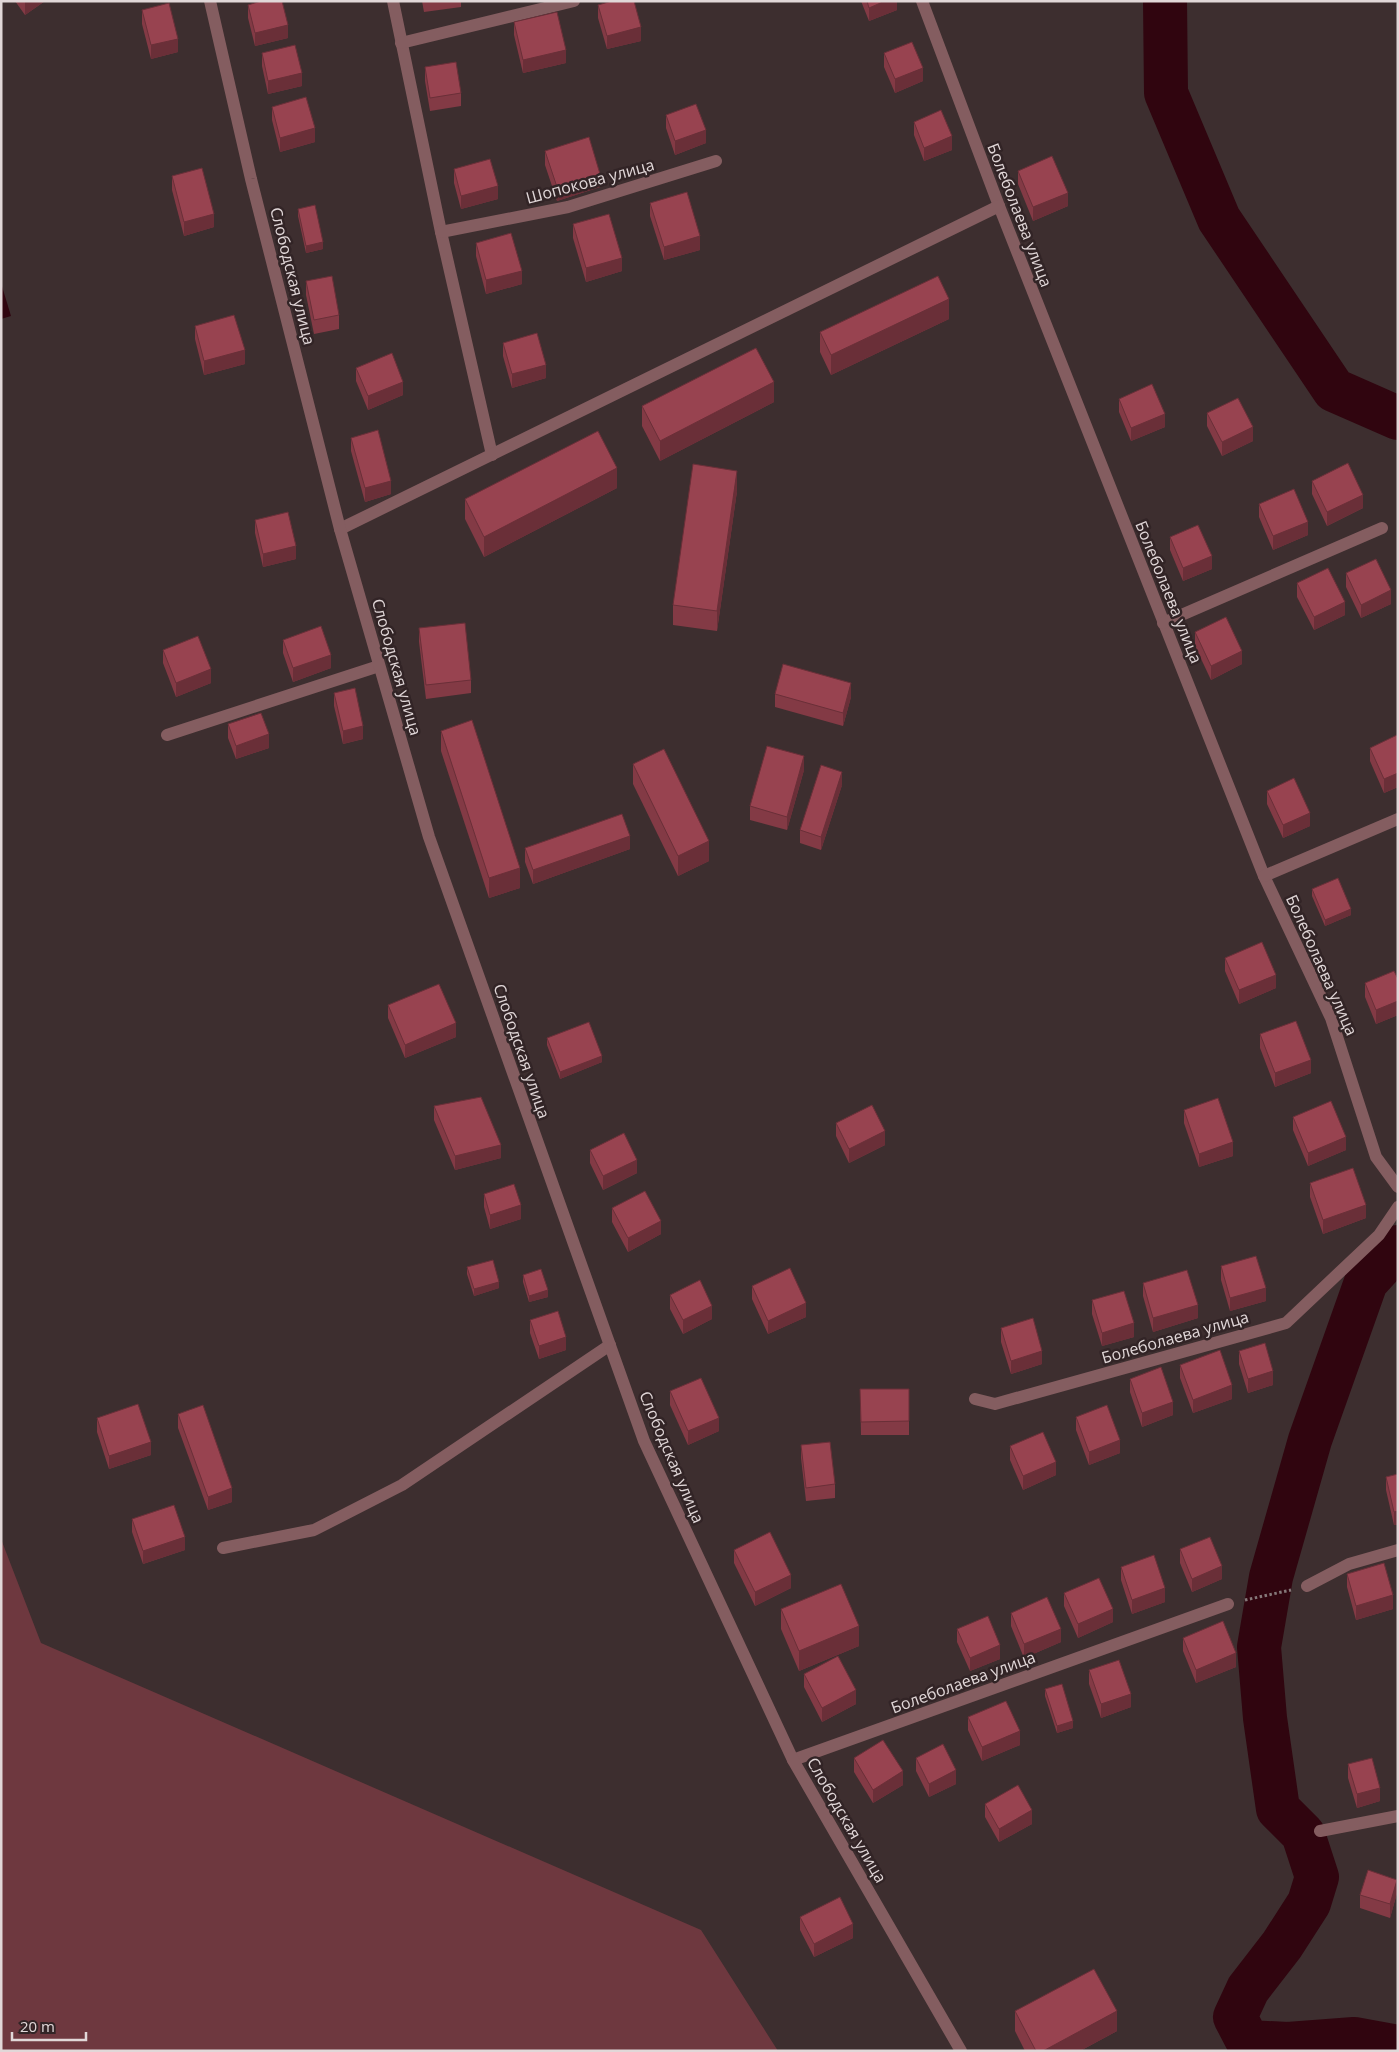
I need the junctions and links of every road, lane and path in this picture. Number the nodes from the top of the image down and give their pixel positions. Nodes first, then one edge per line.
1 (210, 1) edge
2 (393, 1) edge
3 (574, 1) edge
4 (922, 1) edge
5 (401, 43) junction
6 (716, 161) dead end
7 (999, 206) junction
8 (441, 232) junction
9 (492, 455) junction
10 (1382, 528) dead end
11 (340, 529) junction
12 (1164, 623) junction
13 (380, 666) junction
14 (167, 735) dead end
15 (1398, 819) edge
16 (1264, 876) junction
17 (1398, 1187) edge
18 (1398, 1207) edge
19 (610, 1345) junction
20 (975, 1399) dead end
21 (223, 1548) dead end
22 (1398, 1550) edge
23 (1307, 1586) joint
24 (1228, 1604) joint
25 (793, 1760) junction
26 (1398, 1816) edge
27 (1320, 1831) dead end
28 (960, 2051) edge

1 - 11 street, Слободская улица
2 - 5 street
3 - 5 street
4 - 7 street, Болеболаева улица
5 - 8 street
6 - 8 street, Шопокова улица
7 - 9 street
7 - 12 street, Болеболаева улица
8 - 9 street
9 - 11 street
10 - 12 street
11 - 13 street, Слободская улица
12 - 16 street, Болеболаева улица
13 - 14 street
13 - 19 street, Слободская улица
15 - 16 street
16 - 17 street, Болеболаева улица
18 - 20 street, Болеболаева улица
19 - 21 street
19 - 25 street, Слободская улица
22 - 23 street
23 - 24 path
24 - 25 street, Болеболаева улица
25 - 28 street, Слободская улица
26 - 27 street

